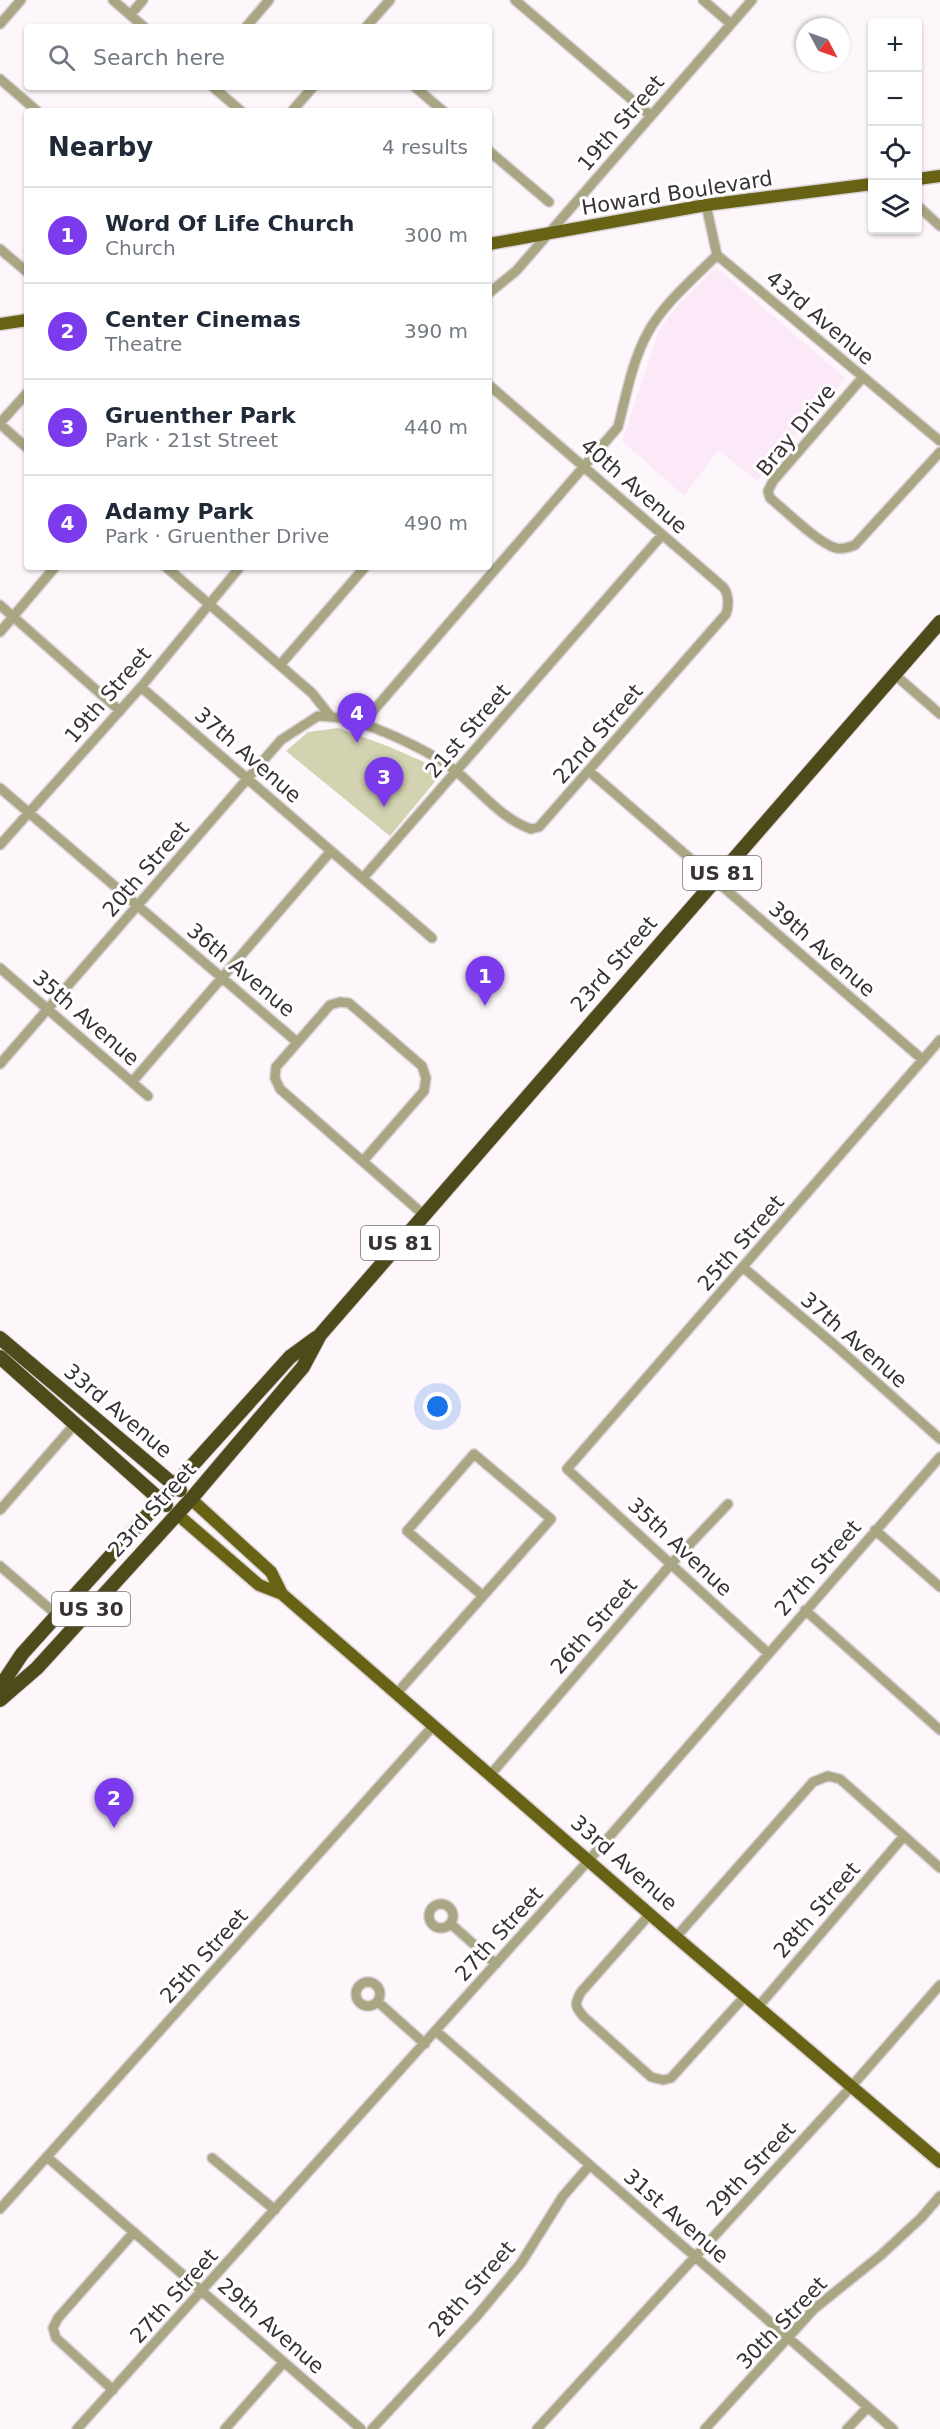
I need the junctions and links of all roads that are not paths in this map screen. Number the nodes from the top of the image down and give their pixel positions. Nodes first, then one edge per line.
1 (21, 0) edge
2 (113, 0) edge
3 (143, 0) edge
4 (269, 0) edge
5 (390, 0) edge
6 (515, 0) edge
7 (704, 0) edge
8 (752, 0) edge
9 (130, 15) junction
10 (0, 24) edge
11 (140, 24) edge
12 (249, 24) edge
13 (369, 24) edge
14 (731, 24) junction
15 (0, 79) edge
16 (216, 90) edge
17 (311, 90) edge
18 (418, 90) edge
19 (34, 108) edge
20 (238, 108) edge
21 (295, 108) edge
22 (440, 108) edge
23 (651, 116) junction
24 (492, 154) edge
25 (940, 176) edge
26 (922, 178) edge
27 (868, 185) edge
28 (549, 202) dead end
29 (706, 205) junction
30 (922, 210) edge
31 (940, 226) edge
32 (549, 234) junction
33 (492, 244) edge
34 (0, 249) edge
35 (717, 255) junction
36 (24, 269) edge
37 (492, 291) edge
38 (24, 320) edge
39 (0, 324) edge
40 (863, 377) junction
41 (492, 388) edge
42 (24, 396) edge
43 (0, 424) edge
44 (940, 441) edge
45 (24, 444) edge
46 (940, 452) edge
47 (584, 467) junction
48 (663, 535) junction
49 (52, 570) edge
50 (170, 570) edge
51 (237, 570) edge
52 (362, 570) edge
53 (209, 603) junction
54 (0, 605) edge
55 (13, 616) junction
56 (940, 622) edge
57 (716, 625) joint
58 (0, 632) edge
59 (280, 665) junction
60 (894, 674) junction
61 (141, 687) junction
62 (120, 711) junction
63 (940, 714) edge
64 (331, 717) junction
65 (361, 725) junction
66 (589, 771) junction
67 (457, 772) junction
68 (247, 779) junction
69 (0, 788) edge
70 (29, 812) junction
71 (0, 845) edge
72 (331, 851) junction
73 (363, 878) junction
74 (716, 880) junction
75 (138, 906) junction
76 (432, 938) dead end
77 (0, 968) edge
78 (221, 977) junction
79 (48, 1010) junction
80 (940, 1040) edge
81 (297, 1042) junction
82 (923, 1060) junction
83 (0, 1064) edge
84 (132, 1082) junction
85 (148, 1096) dead end
86 (363, 1161) junction
87 (424, 1215) junction
88 (744, 1268) junction
89 (320, 1335) junction
90 (0, 1338) edge
91 (0, 1358) edge
92 (74, 1425) junction
93 (940, 1439) edge
94 (940, 1458) edge
95 (567, 1469) joint
96 (175, 1486) junction
97 (191, 1499) junction
98 (161, 1501) junction
99 (728, 1504) dead end
100 (0, 1510) edge
101 (177, 1514) junction
102 (875, 1530) junction
103 (672, 1563) junction
104 (0, 1566) edge
105 (940, 1587) edge
106 (282, 1594) junction
107 (483, 1596) junction
108 (805, 1610) junction
109 (57, 1615) junction
110 (768, 1653) junction
111 (0, 1687) edge
112 (398, 1693) junction
113 (0, 1700) edge
114 (434, 1725) junction
115 (940, 1730) edge
116 (490, 1774) junction
117 (904, 1836) junction
118 (589, 1860) junction
119 (940, 1868) edge
120 (650, 1914) junction
121 (451, 1924) dead end
122 (676, 1937) junction
123 (496, 1964) junction
124 (940, 1985) edge
125 (745, 1996) junction
126 (378, 2002) dead end
127 (758, 2007) junction
128 (436, 2031) junction
129 (425, 2044) junction
130 (851, 2087) junction
131 (47, 2157) junction
132 (212, 2158) dead end
133 (940, 2162) edge
134 (591, 2165) junction
135 (940, 2196) edge
136 (0, 2209) edge
137 (275, 2210) junction
138 (134, 2232) junction
139 (694, 2256) junction
140 (203, 2291) junction
141 (789, 2338) junction
142 (284, 2362) junction
143 (112, 2390) junction
144 (868, 2407) junction
145 (77, 2429) edge
146 (225, 2429) edge
147 (362, 2429) edge
148 (372, 2429) edge
149 (537, 2429) edge
150 (705, 2429) edge
151 (848, 2429) edge
152 (893, 2429) edge

1 - 10 street
2 - 9 street
3 - 9 street
4 - 12 street
5 - 13 street
6 - 23 street
7 - 14 street
8 - 14 street, 19th Street
9 - 11 street
14 - 23 street, 19th Street
15 - 19 street
16 - 20 street
17 - 21 street
18 - 22 street
23 - 32 street, 19th Street
24 - 28 street
25 - 26 main road
27 - 29 main road, Howard Boulevard
29 - 32 main road, Howard Boulevard
29 - 35 street
30 - 31 street
32 - 33 main road, Howard Boulevard
32 - 37 street, 19th Street
34 - 36 street
35 - 40 street, 43rd Avenue
35 - 47 street
38 - 39 main road
40 - 44 street, 43rd Avenue
40 - 46 street, Bray Drive
41 - 47 street, 40th Avenue
42 - 43 street
43 - 45 street
47 - 48 street, 40th Avenue
47 - 65 street
48 - 57 street, 40th Avenue
48 - 67 street, 21st Street
49 - 55 street
50 - 53 street
51 - 53 street, 19th Street
52 - 59 street
53 - 59 street
53 - 61 street, 19th Street
54 - 55 street
55 - 58 street
55 - 62 street
56 - 60 highway, 23rd Street / US 81
57 - 66 street, 22nd Street
59 - 64 street
60 - 63 street
60 - 74 highway, 23rd Street / US 81
61 - 62 street, 19th Street
61 - 68 street, 37th Avenue
62 - 70 street, 19th Street
64 - 65 street
64 - 68 street, 20th Street
65 - 67 street
66 - 67 street, 22nd Street
66 - 74 street, 39th Avenue
67 - 73 street, 21st Street
68 - 72 street, 37th Avenue
68 - 75 street, 20th Street
69 - 70 street, 36th Avenue
70 - 71 street, 19th Street
70 - 75 street, 36th Avenue
72 - 73 street
72 - 78 street
73 - 76 street
74 - 82 street, 39th Avenue
74 - 87 highway, 23rd Street / US 81
75 - 78 street, 36th Avenue
75 - 79 street, 20th Street
77 - 79 street, 35th Avenue
78 - 81 street, 36th Avenue
78 - 84 street
79 - 83 street, 20th Street
79 - 84 street, 35th Avenue
80 - 82 street, 25th Street
81 - 86 street, 36th Avenue
81 - 86 street
82 - 88 street, 25th Street
84 - 85 street, 35th Avenue
86 - 87 street, 36th Avenue
87 - 89 highway, 23rd Street / US 81
88 - 93 street, 37th Avenue
88 - 95 street, 25th Street
89 - 96 highway, 23rd Street / US 81
89 - 97 highway, 23rd Street / US 81
90 - 96 highway, 33rd Avenue
91 - 92 highway, 33rd Avenue
92 - 98 highway, 33rd Avenue
92 - 100 street
94 - 102 street, 27th Street
95 - 103 street, 35th Avenue
96 - 97 highway, 33rd Avenue
96 - 98 highway, 23rd Street / US 81
97 - 101 highway, 23rd Street / US 30
97 - 106 main road, 33rd Avenue
98 - 101 highway, 33rd Avenue
98 - 109 highway, 23rd Street / US 30
99 - 103 street, 26th Street
101 - 106 main road, 33rd Avenue
101 - 113 highway, 23rd Street / US 30
102 - 105 street
102 - 108 street, 27th Street
103 - 110 street, 35th Avenue
103 - 116 street, 26th Street
104 - 109 street
106 - 112 main road, 33rd Avenue
107 - 107 street
107 - 112 street
108 - 110 street, 27th Street
108 - 115 street
109 - 111 highway, 23rd Street / US 30
110 - 118 street, 27th Street
112 - 114 main road, 33rd Avenue
114 - 116 main road, 33rd Avenue
114 - 131 street, 25th Street
116 - 118 main road, 33rd Avenue
117 - 119 street
117 - 122 street
117 - 127 street, 28th Street
118 - 120 main road, 33rd Avenue
118 - 123 street, 27th Street
120 - 122 main road, 33rd Avenue
120 - 125 street
121 - 123 street
122 - 125 main road, 33rd Avenue
123 - 128 street, 27th Street
124 - 130 street, 29th Street
125 - 127 main road, 33rd Avenue
126 - 129 street
127 - 130 main road, 33rd Avenue
128 - 129 street, 27th Street
128 - 134 street, 31st Avenue
129 - 137 street, 27th Street
130 - 133 main road, 33rd Avenue
130 - 139 street, 29th Street
131 - 136 street, 25th Street
131 - 138 street, 29th Avenue
132 - 137 street
134 - 139 street, 31st Avenue
134 - 148 street, 28th Street
135 - 141 street, 30th Street
137 - 140 street, 27th Street
138 - 140 street, 29th Avenue
138 - 143 street
139 - 141 street, 31st Avenue
139 - 149 street, 29th Street
140 - 142 street, 29th Avenue
140 - 143 street, 27th Street
141 - 144 street, 31st Avenue
141 - 150 street, 30th Street
142 - 146 street
142 - 147 street, 29th Avenue
143 - 145 street, 27th Street
144 - 151 street
144 - 152 street, 31st Avenue

